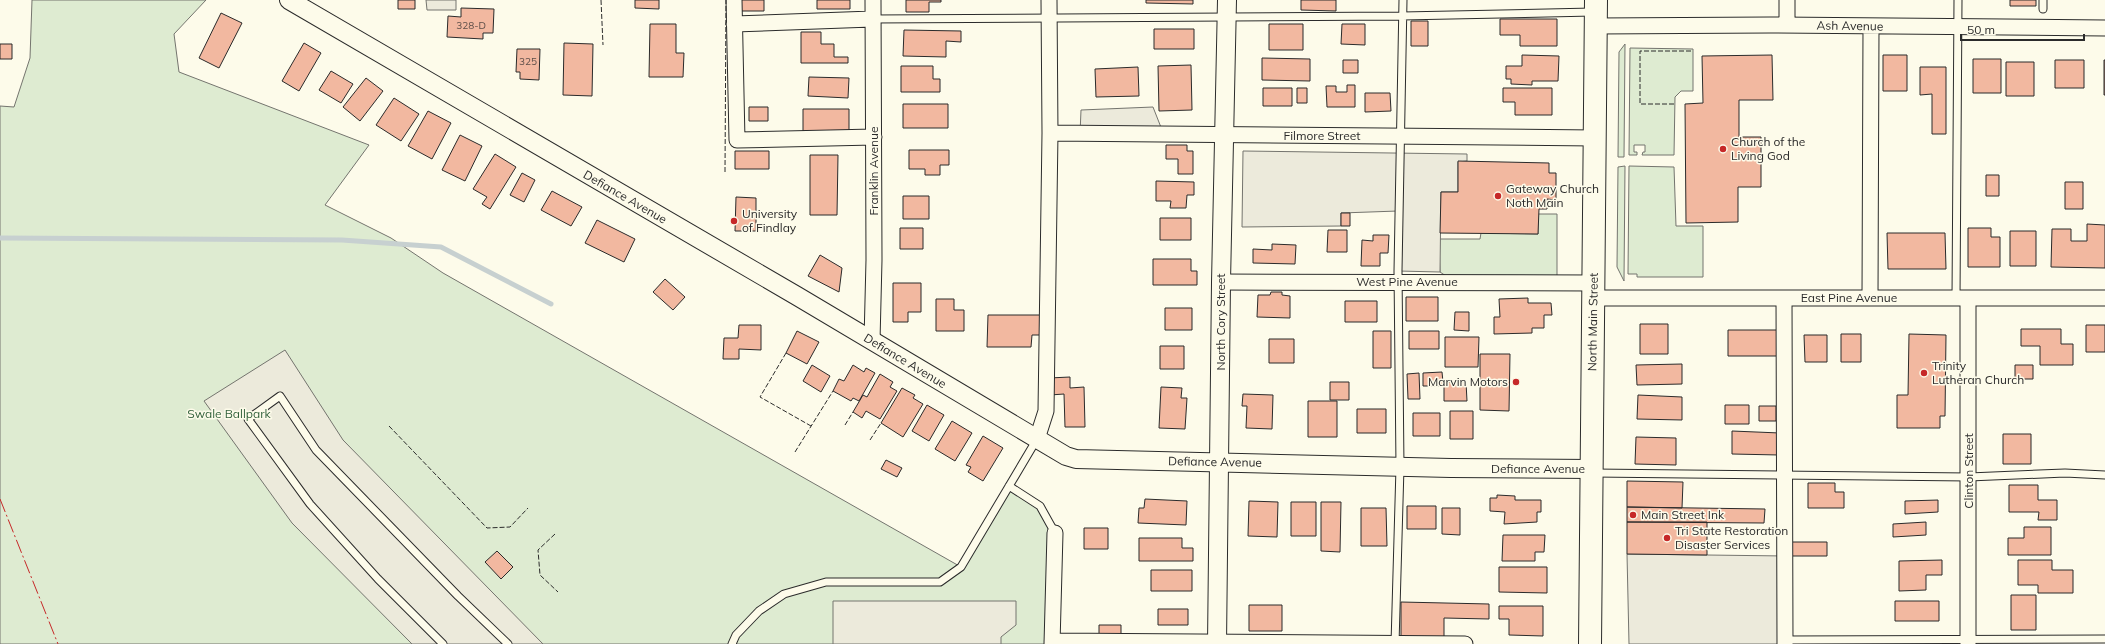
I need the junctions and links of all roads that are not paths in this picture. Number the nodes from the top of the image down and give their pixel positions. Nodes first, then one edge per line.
1 (734, 0) edge
2 (873, 0) edge
3 (1049, 0) edge
4 (1403, 0) edge
5 (1788, 0) edge
6 (1958, 0) edge
7 (2043, 0) edge
8 (291, 1) edge
9 (1226, 8) edge
10 (2043, 9) dead end
11 (1596, 13) edge
12 (1402, 16) junction
13 (1049, 19) junction
14 (872, 20) junction
15 (734, 24) junction
16 (1787, 25) junction
17 (1871, 27) junction
18 (1958, 27) junction
19 (2105, 28) edge
20 (1050, 133) junction
21 (1224, 136) junction
22 (1400, 136) junction
23 (874, 138) junction
24 (1595, 138) junction
25 (1221, 282) junction
26 (1398, 282) junction
27 (1594, 290) junction
28 (1784, 298) junction
29 (1870, 298) junction
30 (1962, 298) junction
31 (2105, 298) edge
32 (872, 341) junction
33 (1037, 438) junction
34 (1219, 462) junction
35 (1400, 467) junction
36 (1592, 471) junction
37 (1785, 474) junction
38 (2105, 475) edge
39 (1969, 477) junction
40 (1009, 486) junction
41 (1055, 533) joint
42 (2105, 639) edge
43 (1785, 642) edge
44 (1968, 642) edge
45 (1052, 643) edge
46 (1217, 643) edge
47 (443, 644) edge
48 (508, 644) edge
49 (732, 644) edge
50 (1395, 644) edge
51 (1465, 644) edge
52 (1590, 644) edge

1 - 15 street
2 - 14 street, Franklin Avenue
3 - 13 street
4 - 12 lane
5 - 16 street
6 - 18 lane
7 - 10 lane
8 - 32 street, Defiance Avenue
9 - 12 lane
9 - 13 lane
9 - 21 street, North Cory Street
11 - 12 lane
11 - 16 street, Ash Avenue
11 - 24 main road, North Main Street
12 - 22 lane
13 - 14 lane
13 - 20 street
14 - 15 street
14 - 23 street, Franklin Avenue
15 - 23 street
16 - 17 street, Ash Avenue
17 - 18 street, Ash Avenue
17 - 29 street
18 - 19 street, Ash Avenue
18 - 30 lane
20 - 21 street, Filmore Street
20 - 33 street
21 - 22 street, Filmore Street
21 - 25 street, North Cory Street
22 - 24 street, Filmore Street
22 - 26 lane
23 - 32 street, Franklin Avenue
24 - 27 main road, North Main Street
25 - 26 street, West Pine Avenue
25 - 34 street, North Cory Street
26 - 27 street, West Pine Avenue
26 - 35 lane
27 - 28 street, East Pine Avenue
27 - 36 main road, North Main Street
28 - 29 street, East Pine Avenue
28 - 37 street
29 - 30 street, East Pine Avenue
30 - 31 street, East Pine Avenue
30 - 39 street, Clinton Street
32 - 33 street, Defiance Avenue
33 - 34 street, Defiance Avenue
33 - 40 lane
34 - 35 street, Defiance Avenue
34 - 46 street, North Cory Street
35 - 36 street, Defiance Avenue
35 - 50 lane
36 - 37 lane
36 - 52 main road, North Main Street
37 - 39 lane
37 - 43 street
38 - 39 lane
39 - 44 street, Clinton Street
40 - 41 lane
40 - 49 lane
41 - 45 street
42 - 44 lane
43 - 44 lane
45 - 46 street
46 - 50 street
47 - 48 lane
50 - 51 street

